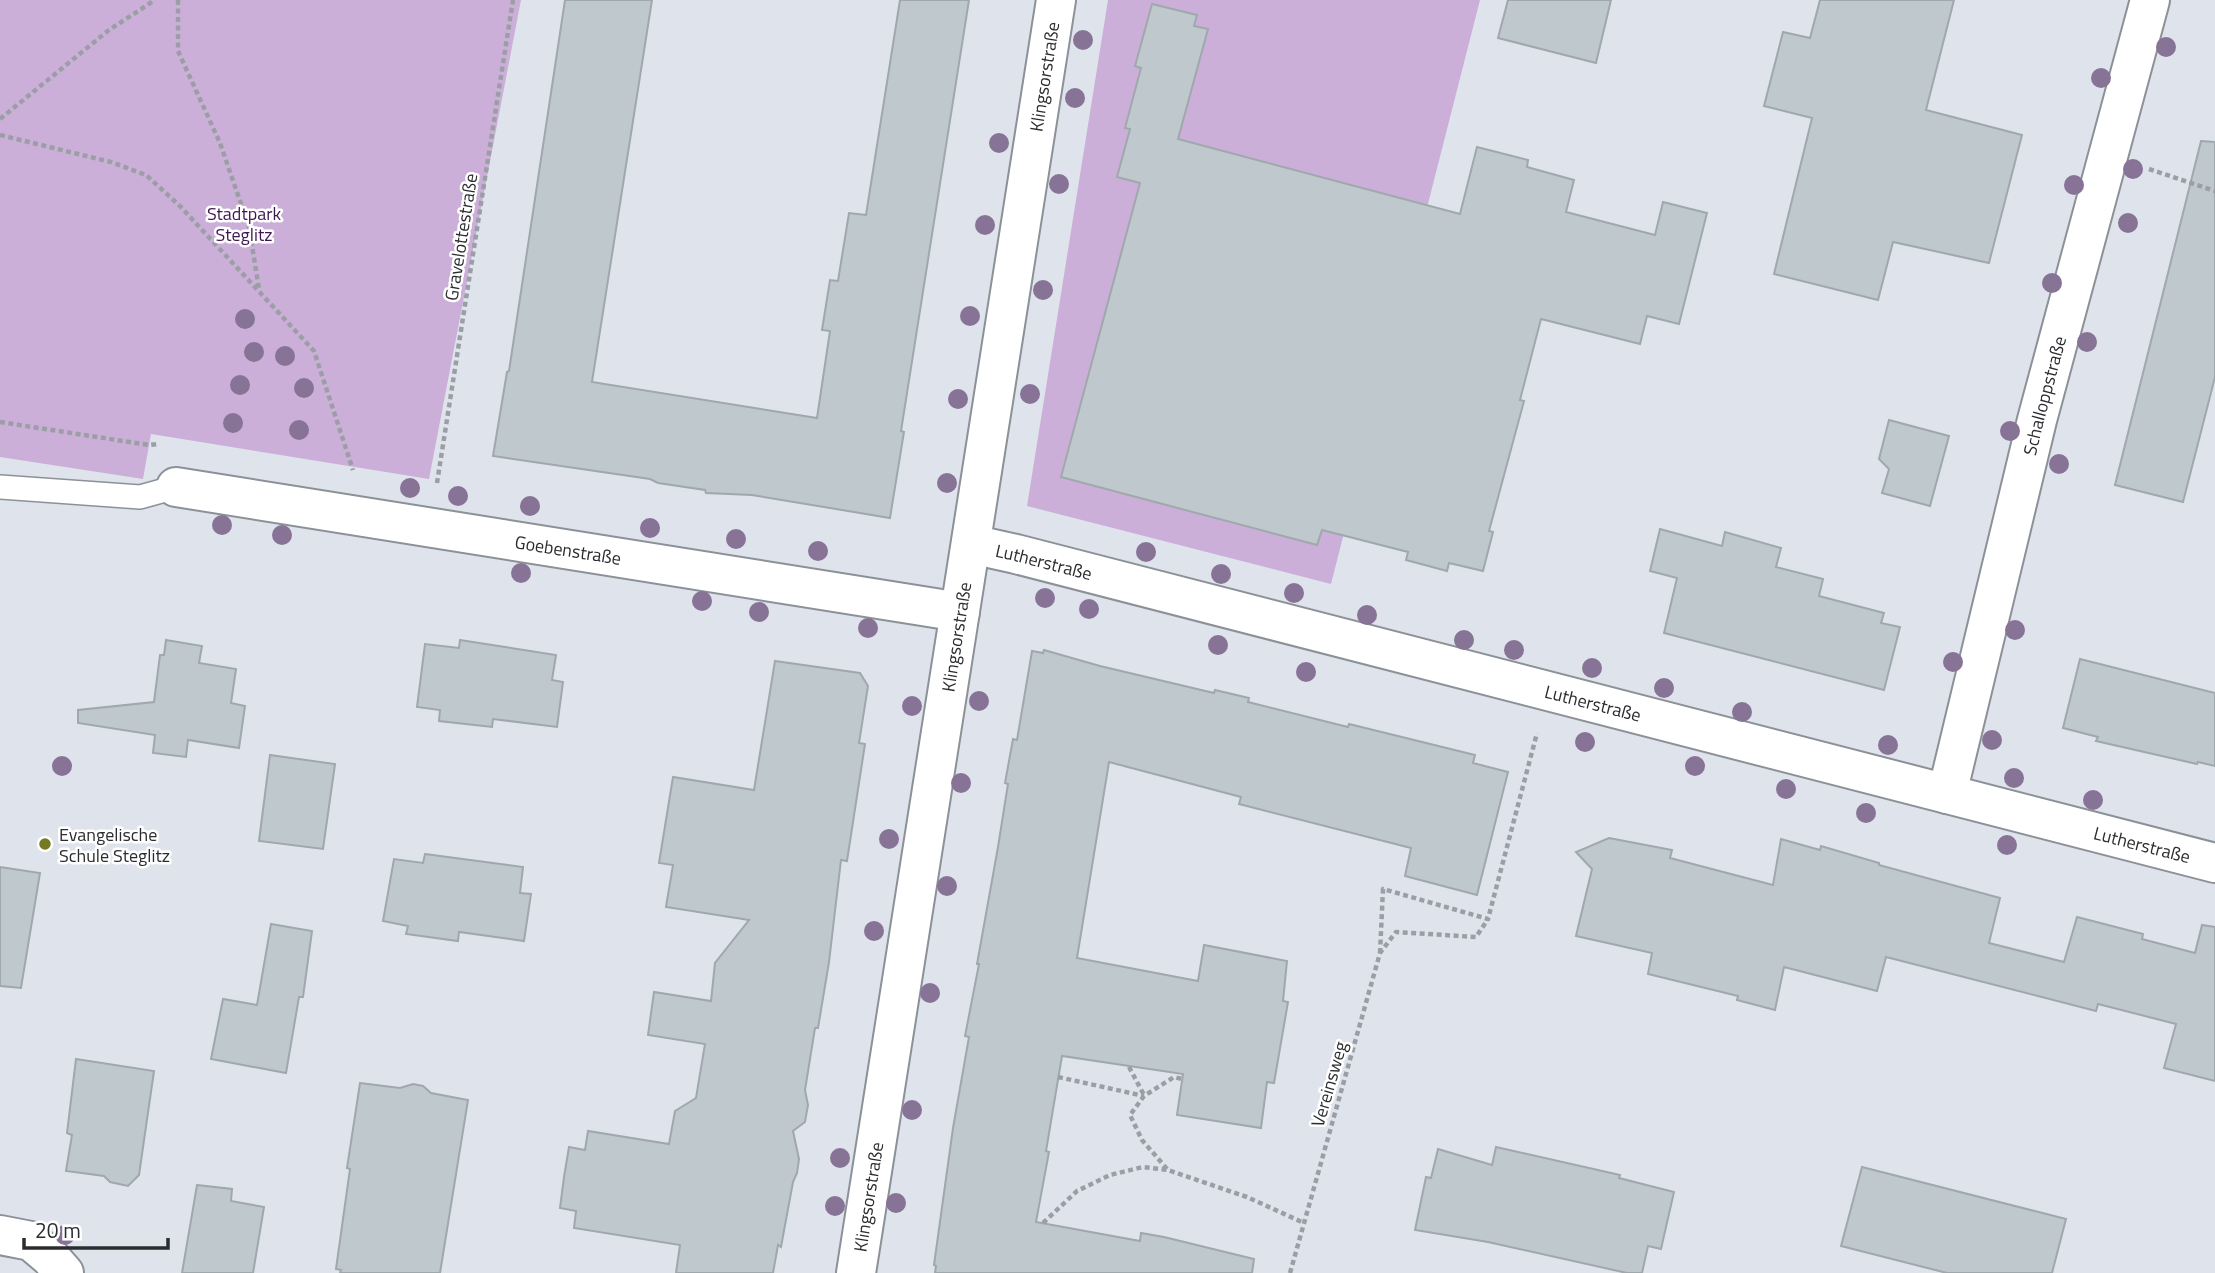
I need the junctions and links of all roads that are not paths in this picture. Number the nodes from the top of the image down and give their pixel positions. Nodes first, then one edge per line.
1 (1056, 0) edge
2 (2150, 0) edge
3 (0, 487) edge
4 (176, 487) joint
5 (971, 544) junction
6 (960, 612) junction
7 (1947, 794) junction
8 (2215, 863) edge
9 (0, 1235) edge
10 (64, 1273) edge
11 (856, 1273) edge

1 - 5 street, Klingsorstraße
2 - 7 street, Schalloppstraße
3 - 4 lane
4 - 6 street, Goebenstraße
5 - 6 street, Klingsorstraße
5 - 7 street, Lutherstraße
6 - 11 street, Klingsorstraße
7 - 8 street, Lutherstraße
9 - 10 street

